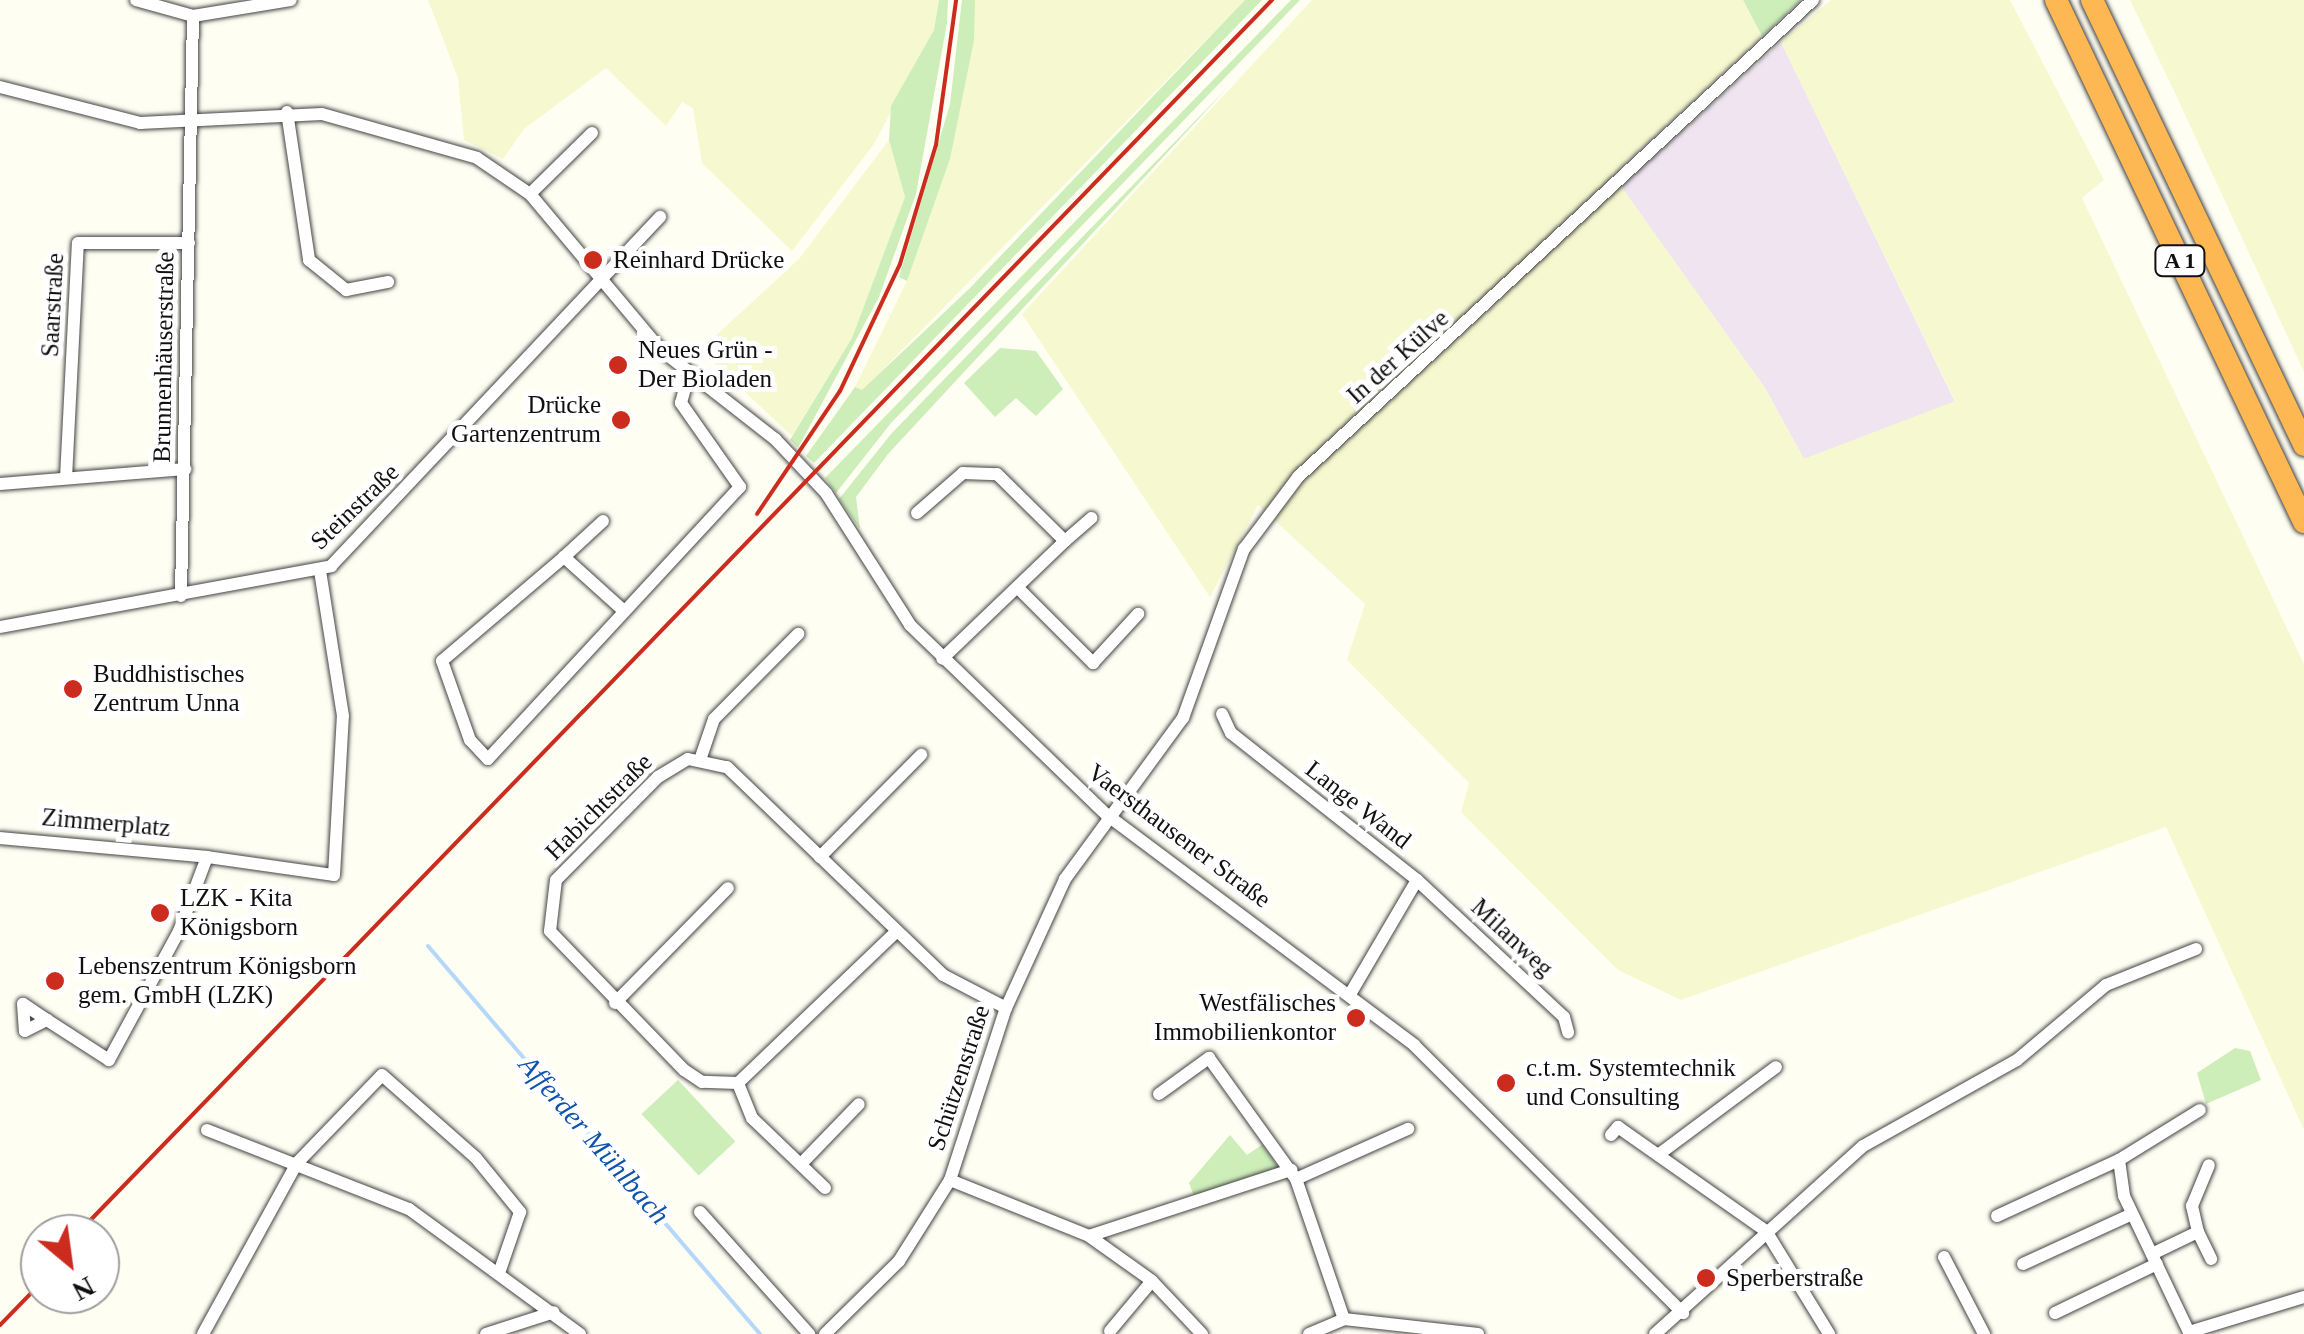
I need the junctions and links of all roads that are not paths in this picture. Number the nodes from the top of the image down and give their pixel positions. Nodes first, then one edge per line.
1 (136, 0) edge
2 (292, 0) edge
3 (1813, 0) edge
4 (2056, 0) edge
5 (2092, 0) edge
6 (193, 16) junction
7 (0, 88) edge
8 (287, 112) junction
9 (188, 120) junction
10 (592, 133) dead end
11 (530, 194) junction
12 (660, 218) dead end
13 (188, 243) junction
14 (601, 280) junction
15 (388, 282) dead end
16 (688, 376) junction
17 (2304, 445) edge
18 (185, 469) junction
19 (66, 478) junction
20 (0, 484) edge
21 (916, 513) dead end
22 (1091, 518) dead end
23 (602, 521) dead end
24 (2304, 522) edge
25 (1066, 542) junction
26 (564, 557) junction
27 (320, 571) junction
28 (1019, 588) junction
29 (181, 596) junction
30 (624, 611) junction
31 (1138, 614) dead end
32 (0, 627) edge
33 (798, 634) dead end
34 (942, 659) junction
35 (1222, 714) dead end
36 (921, 755) dead end
37 (701, 757) junction
38 (1106, 814) junction
39 (0, 838) edge
40 (206, 857) junction
41 (820, 857) junction
42 (1417, 880) junction
43 (728, 888) dead end
44 (896, 932) junction
45 (2196, 949) dead end
46 (1350, 994) junction
47 (615, 1003) junction
48 (1006, 1008) junction
49 (47, 1020) dead end
50 (1568, 1032) dead end
51 (1776, 1067) dead end
52 (738, 1083) junction
53 (1159, 1094) dead end
54 (859, 1104) dead end
55 (2200, 1110) dead end
56 (207, 1130) dead end
57 (1408, 1130) dead end
58 (1612, 1135) dead end
59 (1658, 1155) junction
60 (2119, 1160) junction
61 (297, 1163) junction
62 (801, 1164) junction
63 (2209, 1165) dead end
64 (1294, 1174) junction
65 (950, 1180) junction
66 (825, 1188) dead end
67 (700, 1212) dead end
68 (2132, 1214) junction
69 (1997, 1216) dead end
70 (1766, 1231) junction
71 (2198, 1232) junction
72 (1089, 1236) junction
73 (1944, 1257) dead end
74 (2211, 1258) dead end
75 (2154, 1259) junction
76 (2023, 1264) dead end
77 (500, 1270) junction
78 (1152, 1280) junction
79 (2304, 1297) edge
80 (554, 1312) junction
81 (1682, 1313) junction
82 (2055, 1313) dead end
83 (1344, 1319) junction
84 (1110, 1331) dead end
85 (2185, 1333) edge
86 (203, 1334) edge
87 (486, 1334) edge
88 (580, 1334) edge
89 (809, 1334) edge
90 (825, 1334) edge
91 (1202, 1334) edge
92 (1310, 1334) edge
93 (1478, 1334) edge
94 (1655, 1334) edge
95 (1828, 1334) edge
96 (1984, 1334) edge

1 - 6 street
2 - 6 street
3 - 38 street, In der Külve
4 - 24 highway, A 1
5 - 17 highway, A 1
6 - 9 street, Brunnenhäuserstraße
7 - 9 street, Vaersthausener Straße
8 - 9 street, Vaersthausener Straße
8 - 11 street, Vaersthausener Straße
8 - 15 street
9 - 13 street, Brunnenhäuserstraße
10 - 11 street
11 - 14 street, Vaersthausener Straße
12 - 14 street
13 - 18 street, Brunnenhäuserstraße
13 - 19 street, Saarstraße
14 - 16 street, Vaersthausener Straße
14 - 27 street, Steinstraße
16 - 30 street
16 - 34 street, Vaersthausener Straße
18 - 19 street
18 - 29 street, Brunnenhäuserstraße
19 - 20 street
21 - 25 street
22 - 25 street
23 - 26 street
25 - 28 street
26 - 30 street
26 - 30 street
27 - 29 street, Steinstraße
27 - 40 street, Zimmerplatz
28 - 31 street
28 - 34 street
29 - 32 street, Steinstraße
33 - 37 street
34 - 38 street, Vaersthausener Straße
35 - 42 street, Lange Wand
36 - 41 street
37 - 41 street
37 - 47 street, Habichtstraße
38 - 46 street, Vaersthausener Straße
38 - 48 street, Schützenstraße
39 - 40 street, Zimmerplatz
40 - 49 street
41 - 44 street
42 - 46 street, Lange Wand
42 - 50 street, Milanweg
43 - 47 street
44 - 48 street
44 - 52 street
45 - 70 street
46 - 81 street, Vaersthausener Straße
47 - 52 street, Habichtstraße
48 - 65 street, Schützenstraße
51 - 59 street
52 - 62 street
53 - 64 street
54 - 62 street
55 - 60 street
56 - 61 street
57 - 64 street
58 - 59 street
59 - 70 street
60 - 68 street
60 - 69 street
61 - 77 street
61 - 77 street
61 - 86 street
62 - 66 street
63 - 71 street
64 - 72 street
64 - 83 street
65 - 72 street
65 - 90 street, Schützenstraße
67 - 89 street
68 - 75 street
68 - 76 street
70 - 81 street
70 - 95 street
71 - 74 street
71 - 75 street
72 - 78 street
73 - 96 street
75 - 82 street
75 - 85 street
77 - 80 street
78 - 84 street
78 - 91 street
79 - 85 street
80 - 87 street
80 - 88 street
81 - 94 street
83 - 92 street
83 - 93 street

